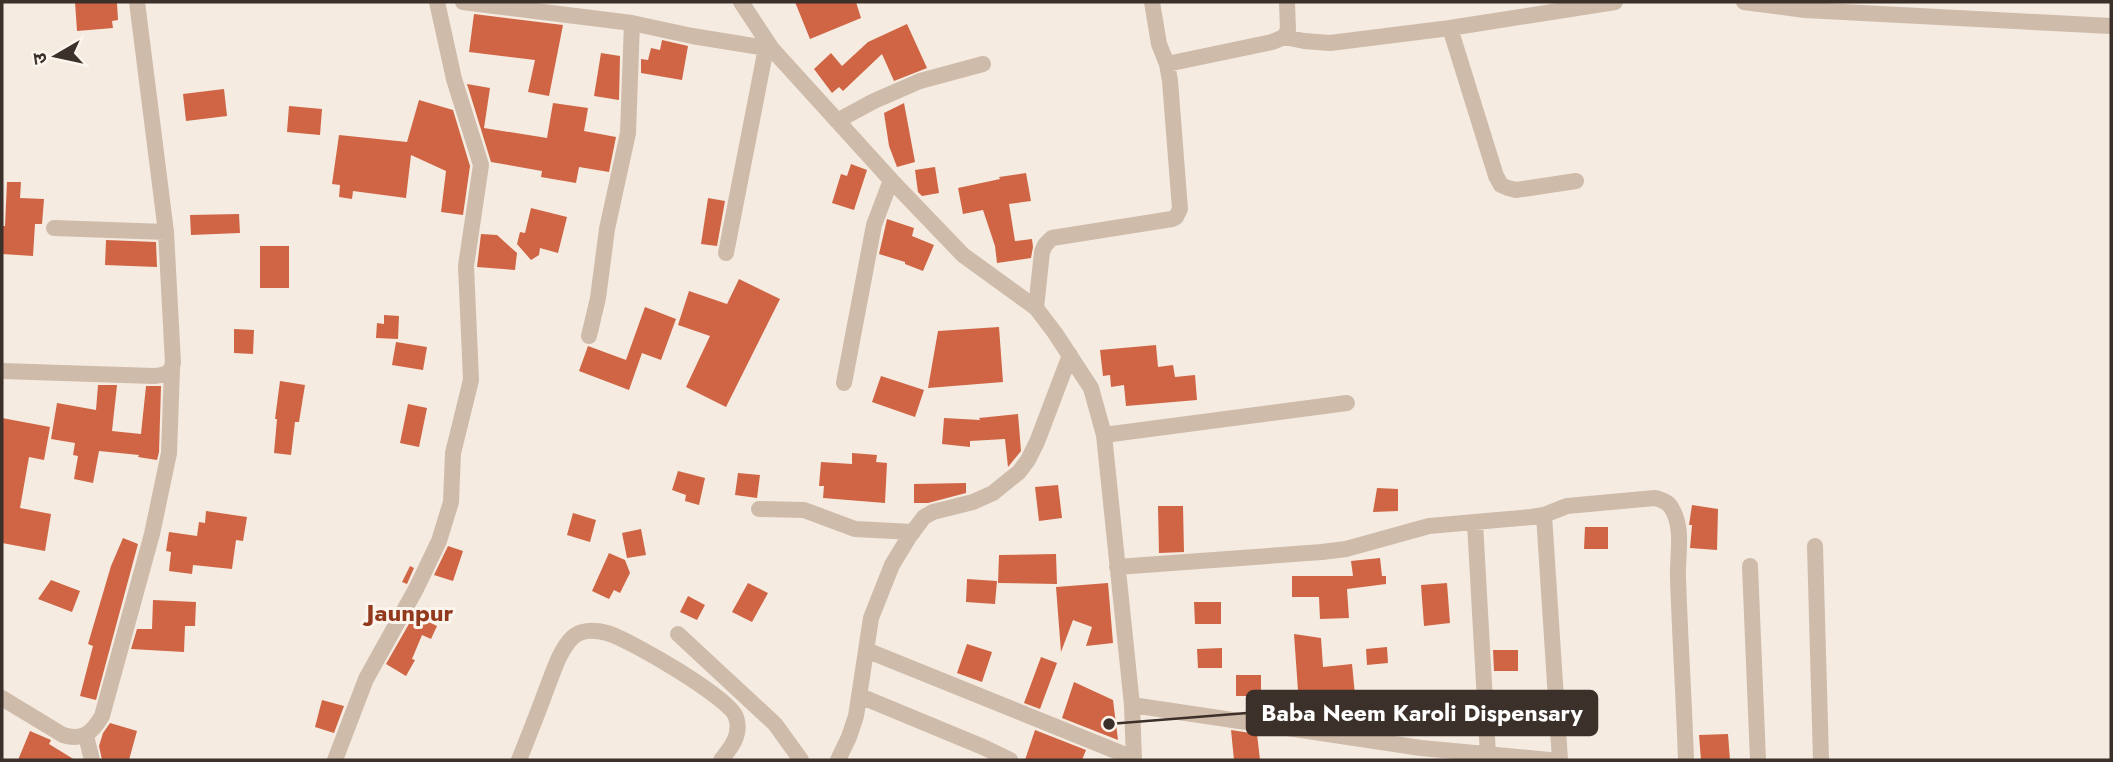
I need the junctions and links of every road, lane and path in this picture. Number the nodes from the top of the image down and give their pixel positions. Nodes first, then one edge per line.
1 (136, 2) edge
2 (437, 2) edge
3 (463, 2) edge
4 (741, 2) edge
5 (1152, 2) edge
6 (1287, 2) edge
7 (1615, 2) edge
8 (1744, 2) edge
9 (632, 23) junction
10 (2111, 26) edge
11 (1450, 28) junction
12 (1284, 37) junction
13 (769, 49) junction
14 (983, 64) dead end
15 (1167, 64) junction
16 (837, 121) junction
17 (891, 180) junction
18 (1576, 181) dead end
19 (54, 228) dead end
20 (166, 232) junction
21 (726, 253) dead end
22 (1036, 309) junction
23 (589, 336) dead end
24 (1070, 355) junction
25 (172, 369) junction
26 (2, 371) edge
27 (844, 383) dead end
28 (1347, 403) dead end
29 (1104, 435) junction
30 (759, 509) dead end
31 (1544, 515) junction
32 (1475, 523) junction
33 (913, 531) junction
34 (1815, 546) dead end
35 (1750, 566) dead end
36 (1116, 567) junction
37 (678, 634) dead end
38 (866, 650) junction
39 (860, 695) junction
40 (2, 698) edge
41 (1132, 705) junction
42 (86, 736) junction
43 (1488, 755) junction
44 (1134, 759) edge
45 (92, 760) edge
46 (335, 760) edge
47 (519, 760) edge
48 (721, 760) edge
49 (801, 760) edge
50 (838, 760) edge
51 (1010, 760) edge
52 (1549, 760) edge
53 (1560, 760) edge
54 (1686, 760) edge
55 (1758, 760) edge
56 (1821, 760) edge

1 - 20 street
2 - 46 street
3 - 9 street
4 - 13 street
5 - 15 street
6 - 12 street
7 - 11 street
8 - 10 street
9 - 13 street
9 - 23 street
11 - 12 street
11 - 18 street
12 - 15 street
13 - 16 street
13 - 21 street
14 - 16 street
15 - 22 street
16 - 17 street
17 - 22 street
17 - 27 street
19 - 20 street
20 - 25 street
22 - 24 street
24 - 29 street
24 - 33 street
25 - 26 street
25 - 42 street
28 - 29 street
29 - 36 street
30 - 33 street
31 - 32 street
31 - 53 street
31 - 54 street
32 - 36 street
32 - 43 street
33 - 38 street
34 - 56 street
35 - 55 street
36 - 41 street
37 - 49 street
38 - 39 street
38 - 44 street
39 - 50 street
39 - 51 street
40 - 42 street
41 - 43 street
41 - 44 street
42 - 45 street
43 - 52 street
47 - 48 street

